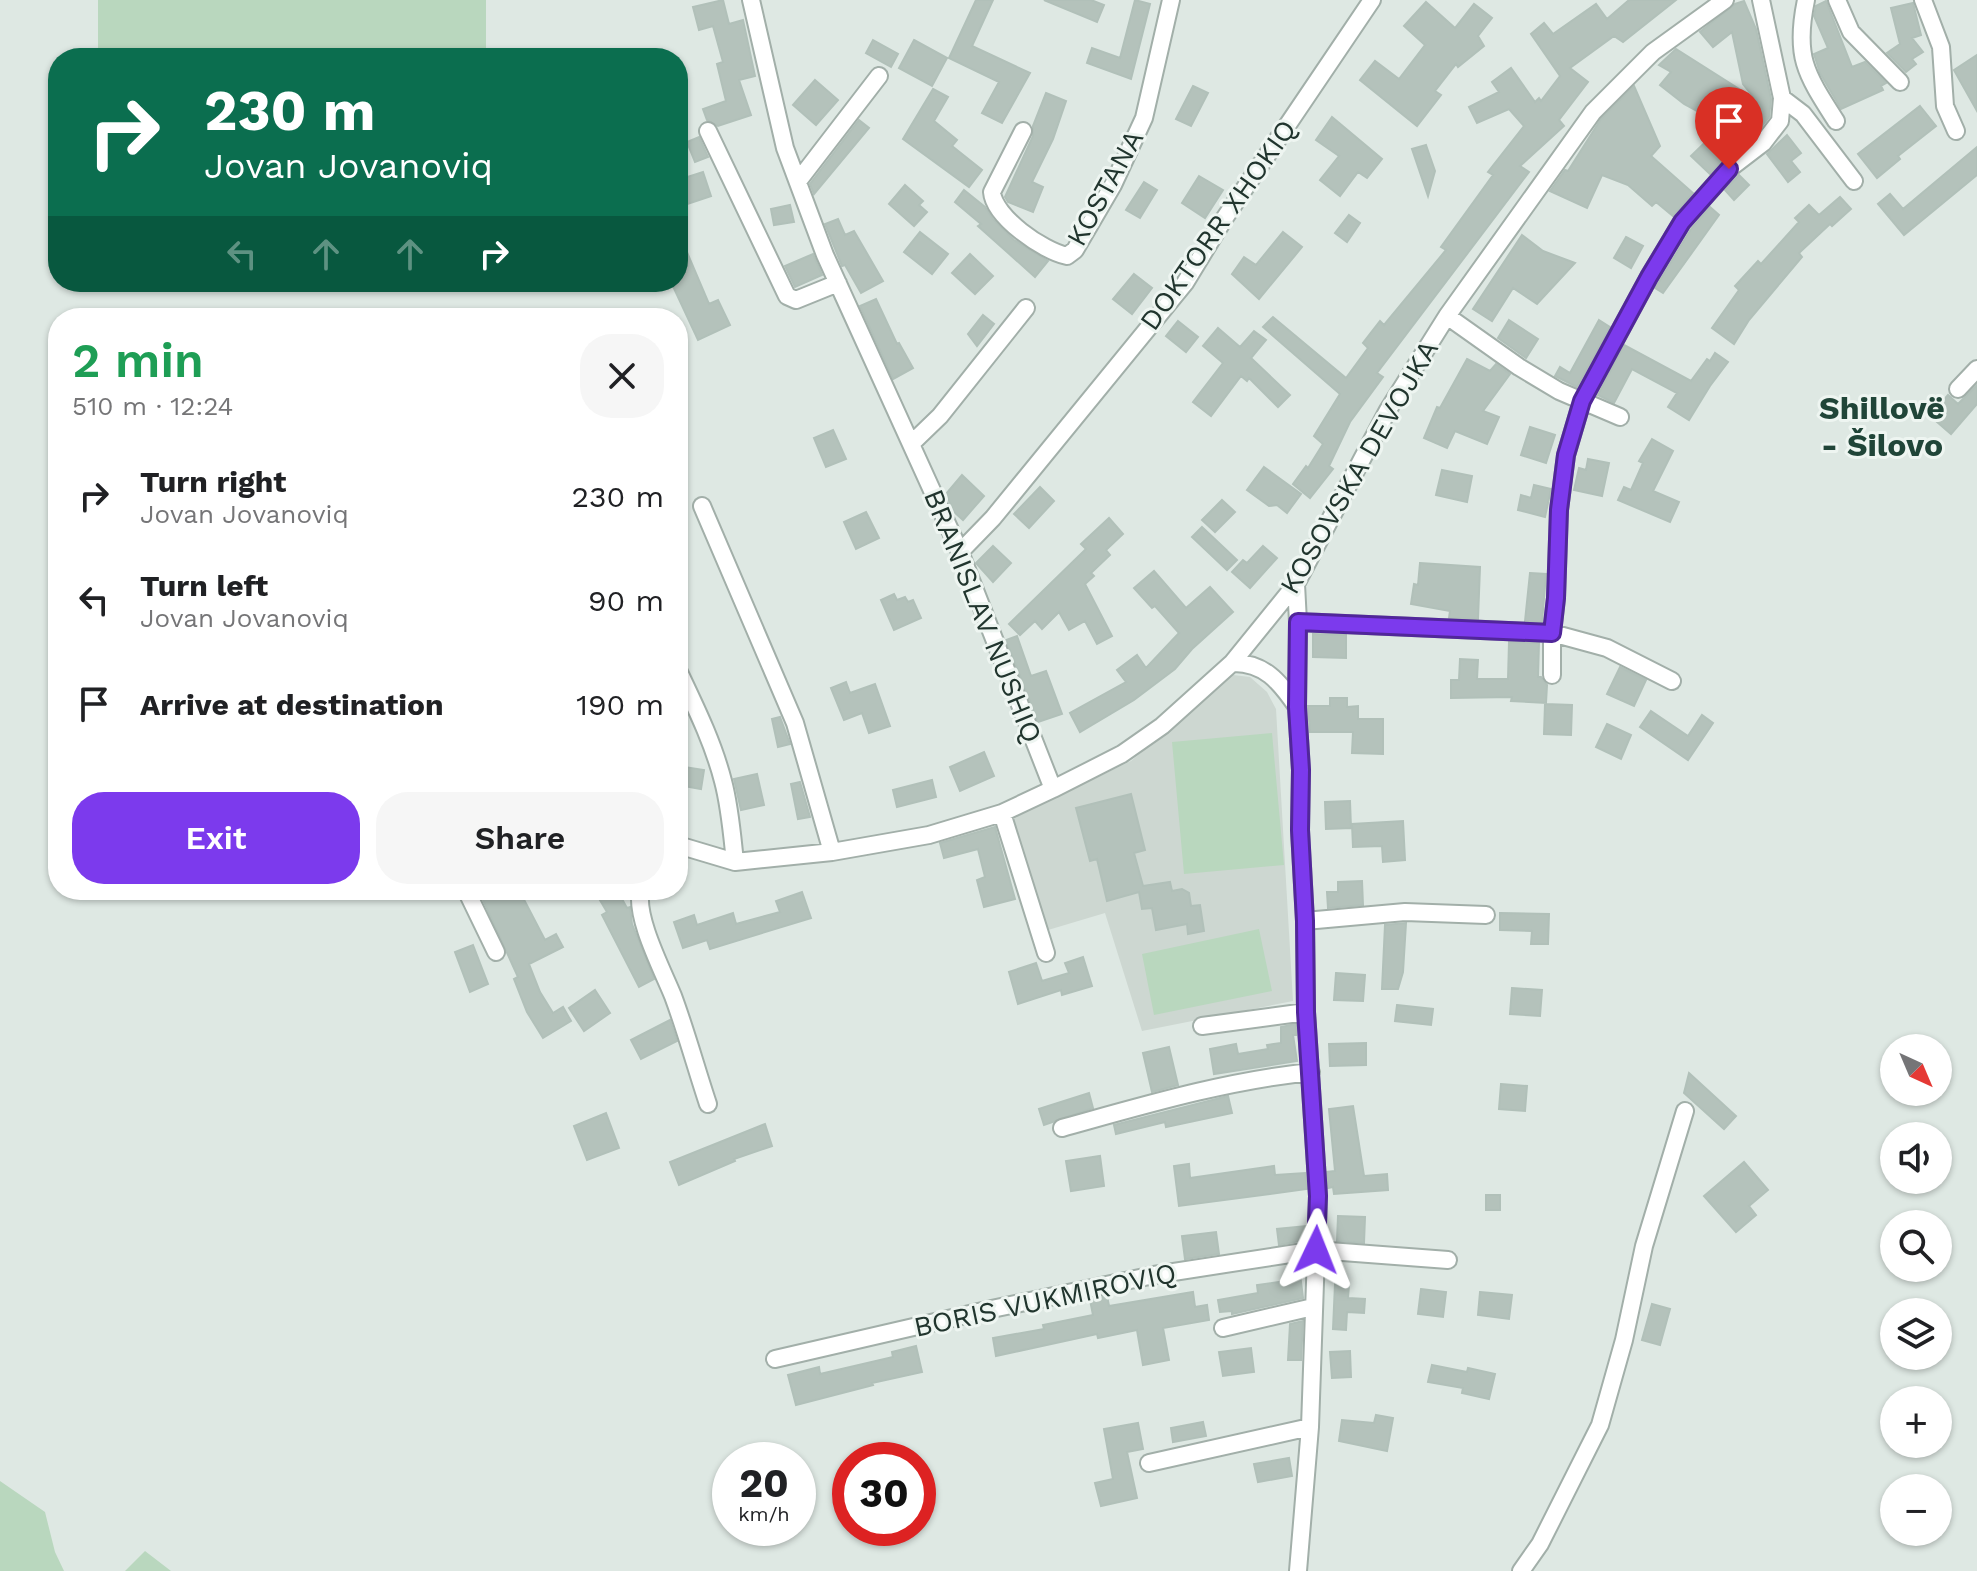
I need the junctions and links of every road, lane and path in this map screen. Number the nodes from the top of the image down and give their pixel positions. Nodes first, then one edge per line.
1 (751, 0) edge
2 (1171, 0) edge
3 (1372, 0) edge
4 (1725, 0) edge
5 (1761, 0) edge
6 (1806, 0) edge
7 (1837, 0) edge
8 (1923, 0) edge
9 (879, 76) dead end
10 (1900, 82) dead end
11 (1782, 98) junction
12 (1836, 121) dead end
13 (708, 131) dead end
14 (1023, 131) dead end
15 (1956, 131) dead end
16 (799, 180) junction
17 (1854, 181) dead end
18 (838, 283) junction
19 (1026, 308) dead end
20 (1447, 316) junction
21 (1977, 369) edge
22 (1958, 389) dead end
23 (1582, 401) junction
24 (1620, 417) dead end
25 (912, 443) junction
26 (702, 506) dead end
27 (960, 552) junction
28 (1296, 584) junction
29 (1298, 622) junction
30 (1552, 633) junction
31 (1232, 663) junction
32 (1552, 675) dead end
33 (1672, 681) dead end
34 (688, 691) edge
35 (1297, 707) junction
36 (1053, 789) junction
37 (1002, 813) junction
38 (688, 848) edge
39 (832, 852) junction
40 (735, 862) junction
41 (471, 900) edge
42 (638, 900) edge
43 (1486, 915) dead end
44 (1305, 921) junction
45 (496, 952) dead end
46 (1046, 953) dead end
47 (1306, 1012) junction
48 (1202, 1026) dead end
49 (1311, 1072) junction
50 (708, 1104) dead end
51 (1685, 1111) dead end
52 (1062, 1128) dead end
53 (1316, 1250) junction
54 (1448, 1260) dead end
55 (1313, 1307) junction
56 (1223, 1328) dead end
57 (775, 1359) dead end
58 (1310, 1427) junction
59 (1149, 1463) dead end
60 (1298, 1571) edge
61 (1521, 1571) edge

1 - 16 street, BRANISLAV NUSHIQ
2 - 14 street, KOSTANA
3 - 27 street, DOKTORR XHOKIQ
4 - 20 street, KOSOVSKA DEVOJKA
5 - 11 street
6 - 12 street
7 - 10 street
8 - 15 street
9 - 16 street
11 - 17 street
11 - 23 street
13 - 18 street
16 - 18 street, BRANISLAV NUSHIQ
18 - 25 street, BRANISLAV NUSHIQ
19 - 25 street
20 - 23 street, KOSOVSKA DEVOJKA
20 - 28 street, KOSOVSKA DEVOJKA
21 - 22 street
23 - 24 street, KOSOVSKA DEVOJKA
23 - 30 street
25 - 27 street, BRANISLAV NUSHIQ
26 - 39 street
27 - 36 street, BRANISLAV NUSHIQ
28 - 29 street
28 - 31 street, KOSOVSKA DEVOJKA
29 - 30 street
29 - 35 street
30 - 32 street
30 - 33 street
31 - 35 street
31 - 36 street, KOSOVSKA DEVOJKA
34 - 40 street
35 - 44 street
36 - 37 street, KOSOVSKA DEVOJKA
37 - 39 street, KOSOVSKA DEVOJKA
37 - 46 street
38 - 40 street, KOSOVSKA DEVOJKA
39 - 40 street, KOSOVSKA DEVOJKA
41 - 45 street
42 - 50 street
43 - 44 street
44 - 47 street
47 - 48 street
47 - 49 street
49 - 52 street
49 - 53 street
51 - 61 street
53 - 54 street, BORIS VUKMIROVIQ
53 - 55 street
53 - 57 street, BORIS VUKMIROVIQ
55 - 56 street
55 - 58 street
58 - 59 street
58 - 60 street

